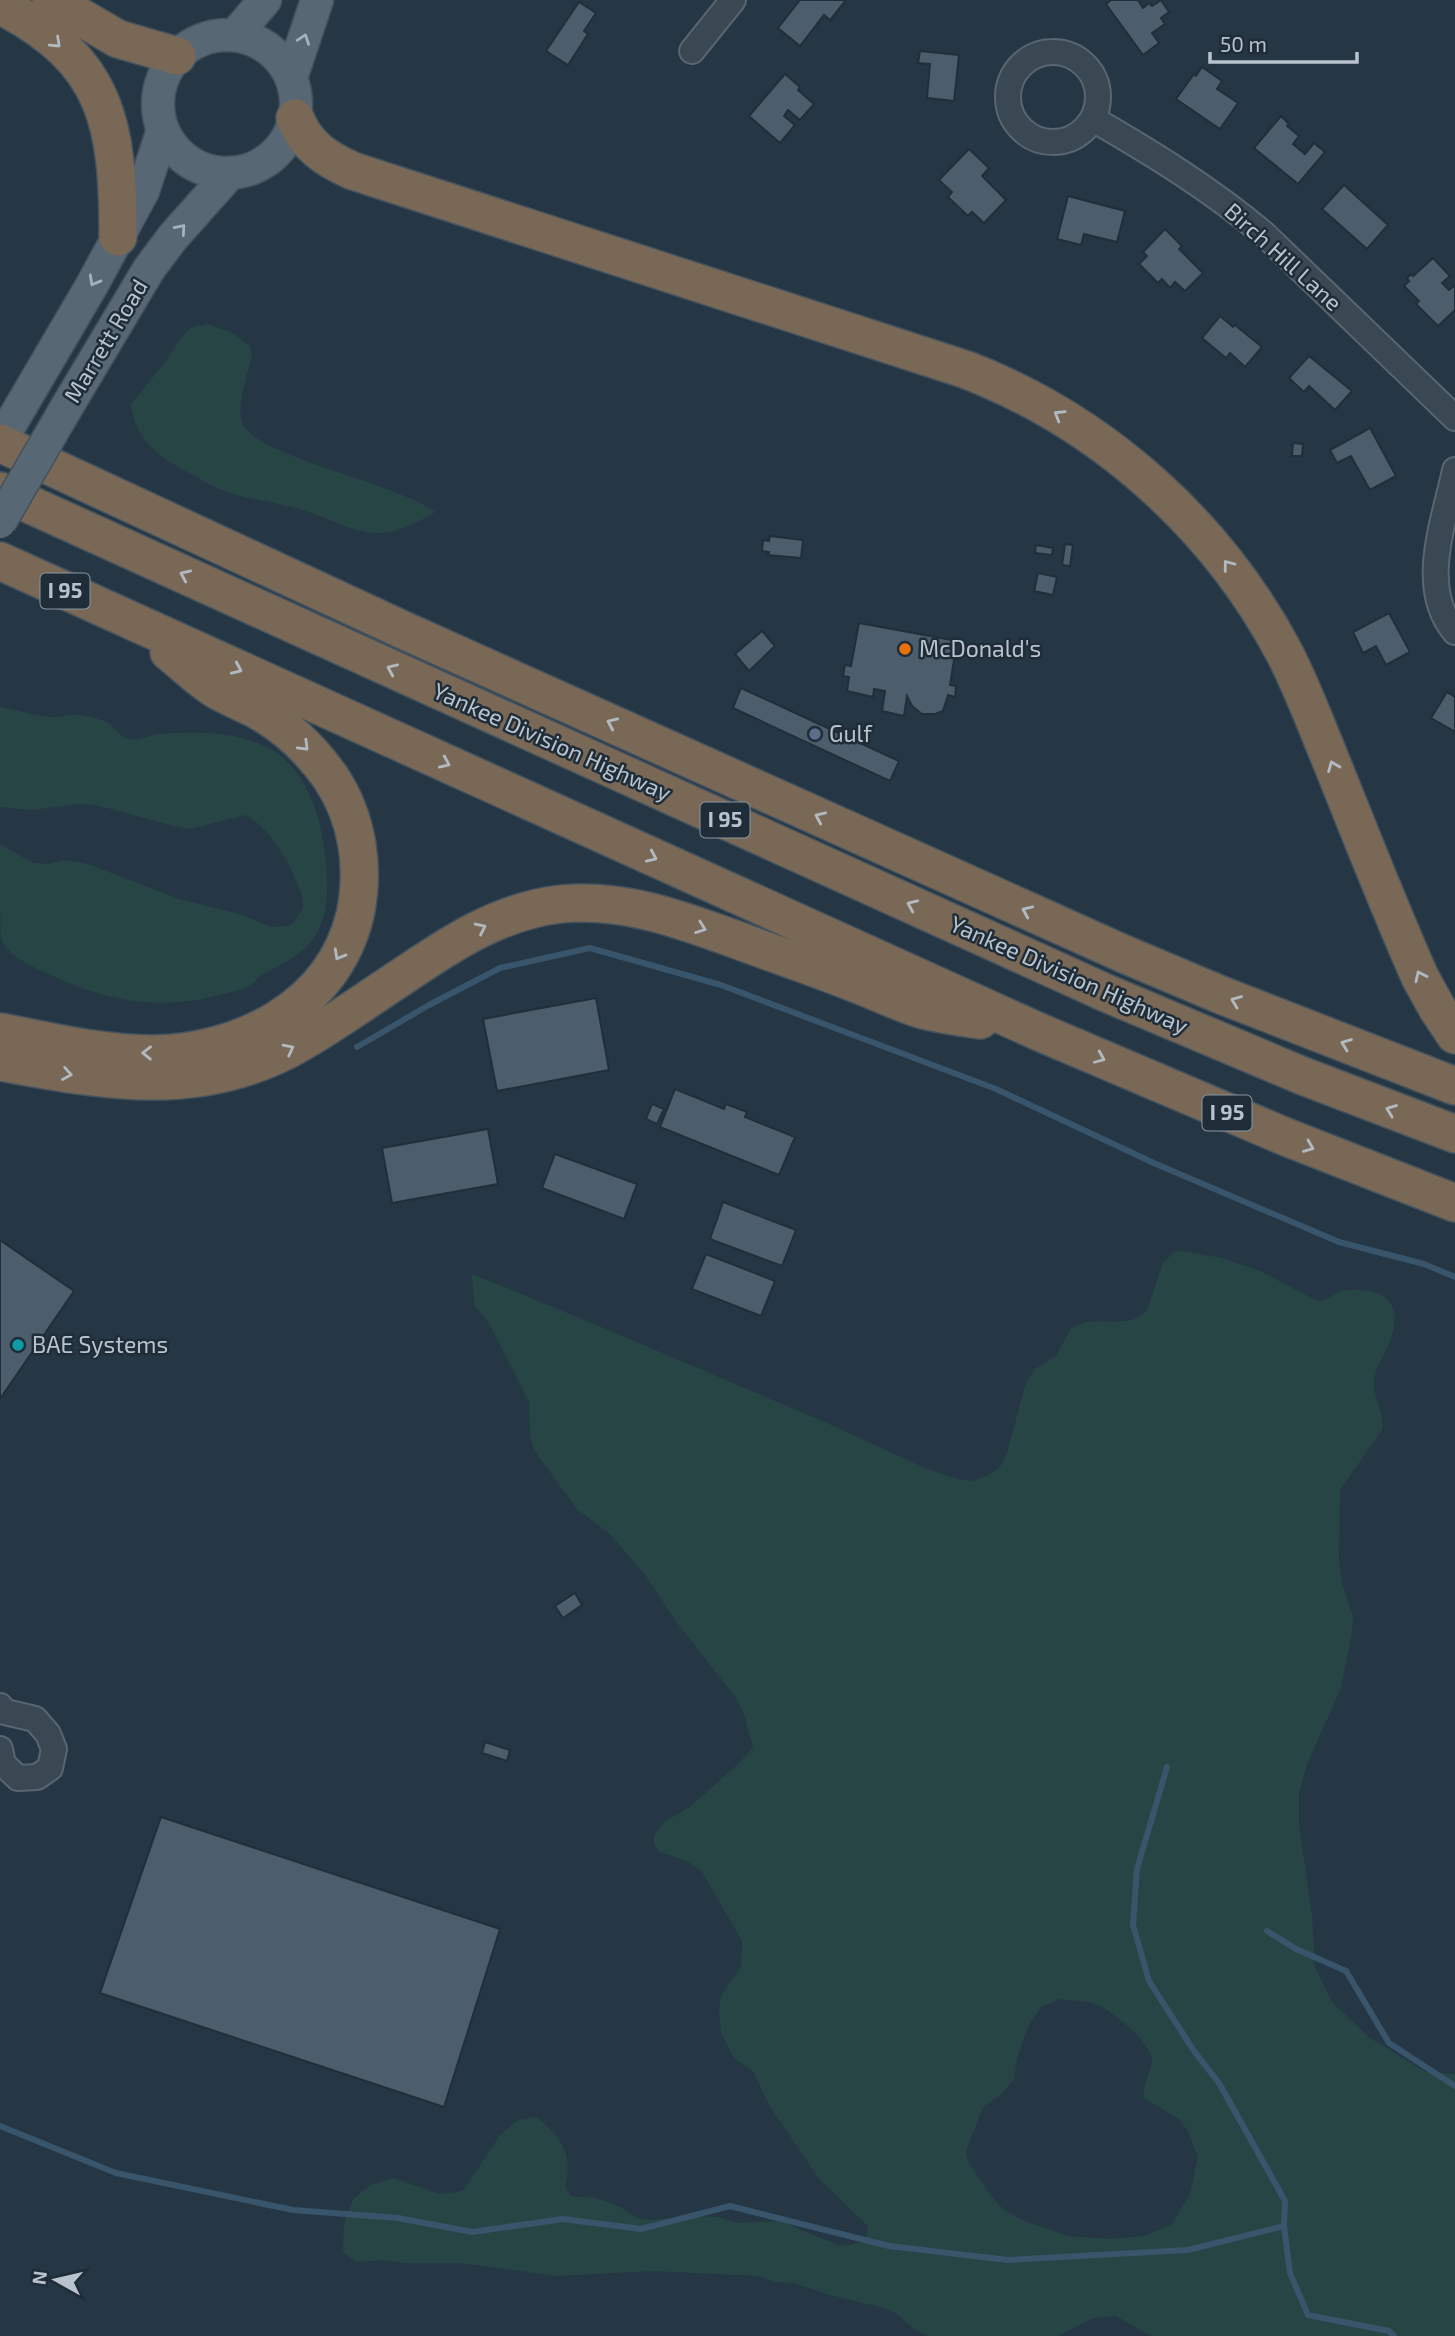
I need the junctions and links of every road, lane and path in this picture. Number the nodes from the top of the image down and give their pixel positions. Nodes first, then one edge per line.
1 (51, 0) edge
2 (265, 0) edge
3 (317, 0) edge
4 (733, 0) edge
5 (0, 5) edge
6 (234, 35) junction
7 (692, 51) dead end
8 (177, 56) junction
9 (291, 78) junction
10 (295, 118) junction
11 (1093, 119) dead end
12 (163, 130) junction
13 (230, 173) junction
14 (118, 237) junction
15 (1455, 418) edge
16 (0, 442) edge
17 (1455, 470) edge
18 (0, 492) edge
19 (0, 522) edge
20 (0, 561) edge
21 (131, 620) junction
22 (1455, 632) edge
23 (1037, 1031) junction
24 (0, 1032) edge
25 (1455, 1035) edge
26 (0, 1062) edge
27 (1455, 1086) edge
28 (1455, 1135) edge
29 (1455, 1203) edge
30 (2, 1716) edge
31 (0, 1749) edge

1 - 8 highway
2 - 6 main road
9 -> 3 main road
4 - 7 street
5 -> 14 highway
6 - 8 main road
6 - 9 main road
8 - 12 main road
9 - 10 main road
10 - 13 main road
25 -> 10 highway
11 - 15 street, Birch Hill Lane
12 - 13 main road
12 - 14 main road, Marrett Road
19 -> 13 main road, Marrett Road, bridge
14 -> 16 main road, Marrett Road
27 -> 16 highway
17 - 22 street
28 -> 18 highway, Yankee Division Highway / I 95
20 - 21 highway, I 95
21 -> 23 highway, I 95
21 -> 24 highway
26 -> 23 highway
23 -> 29 highway, I 95
30 - 31 street

